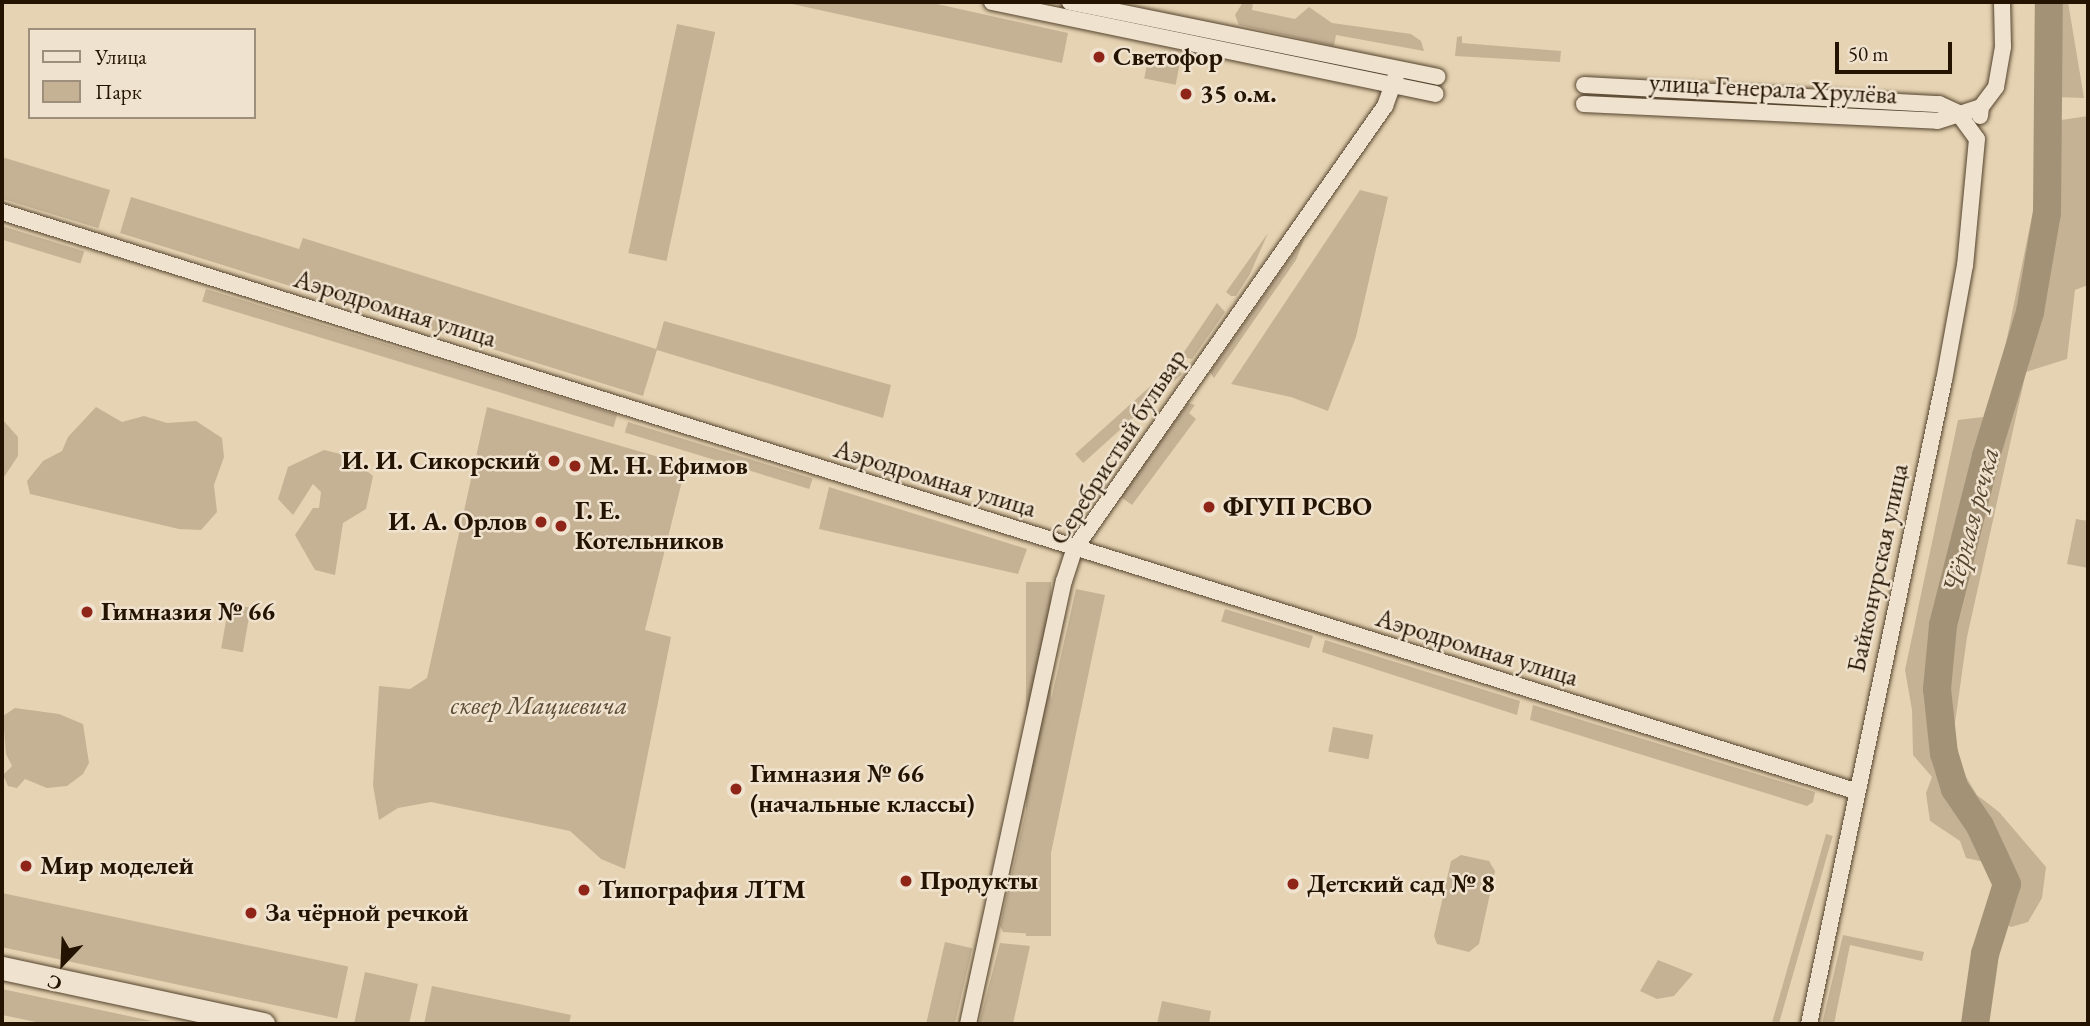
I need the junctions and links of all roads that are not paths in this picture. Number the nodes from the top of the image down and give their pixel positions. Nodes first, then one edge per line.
1 (992, 2) edge
2 (1070, 2) edge
3 (2002, 2) edge
4 (1398, 71) junction
5 (1437, 77) dead end
6 (1584, 85) dead end
7 (1394, 89) junction
8 (1436, 94) dead end
9 (1584, 103) dead end
10 (1980, 107) junction
11 (1963, 118) junction
12 (1977, 139) junction
13 (2, 212) edge
14 (1075, 548) junction
15 (1855, 791) junction
16 (2, 968) edge
17 (197, 1010) junction
18 (160, 1024) edge
19 (263, 1024) edge
20 (968, 1024) edge
21 (1809, 1024) edge

1 - 7 street
2 - 4 street
3 - 10 street
4 - 5 street
4 - 7 street, Серебристый бульвар
6 - 11 street, улица Генерала Хрулёва
7 - 8 street
7 - 14 street, Серебристый бульвар
9 - 11 street, улица Генерала Хрулёва
10 - 11 street
10 - 12 street, Байконурская улица
11 - 12 street
12 - 15 street, Байконурская улица
13 - 14 street, Аэродромная улица
14 - 15 street, Аэродромная улица
14 - 20 street, Серебристый бульвар
15 - 21 street, Байконурская улица
16 - 17 main road
17 - 18 main road
17 - 19 main road

